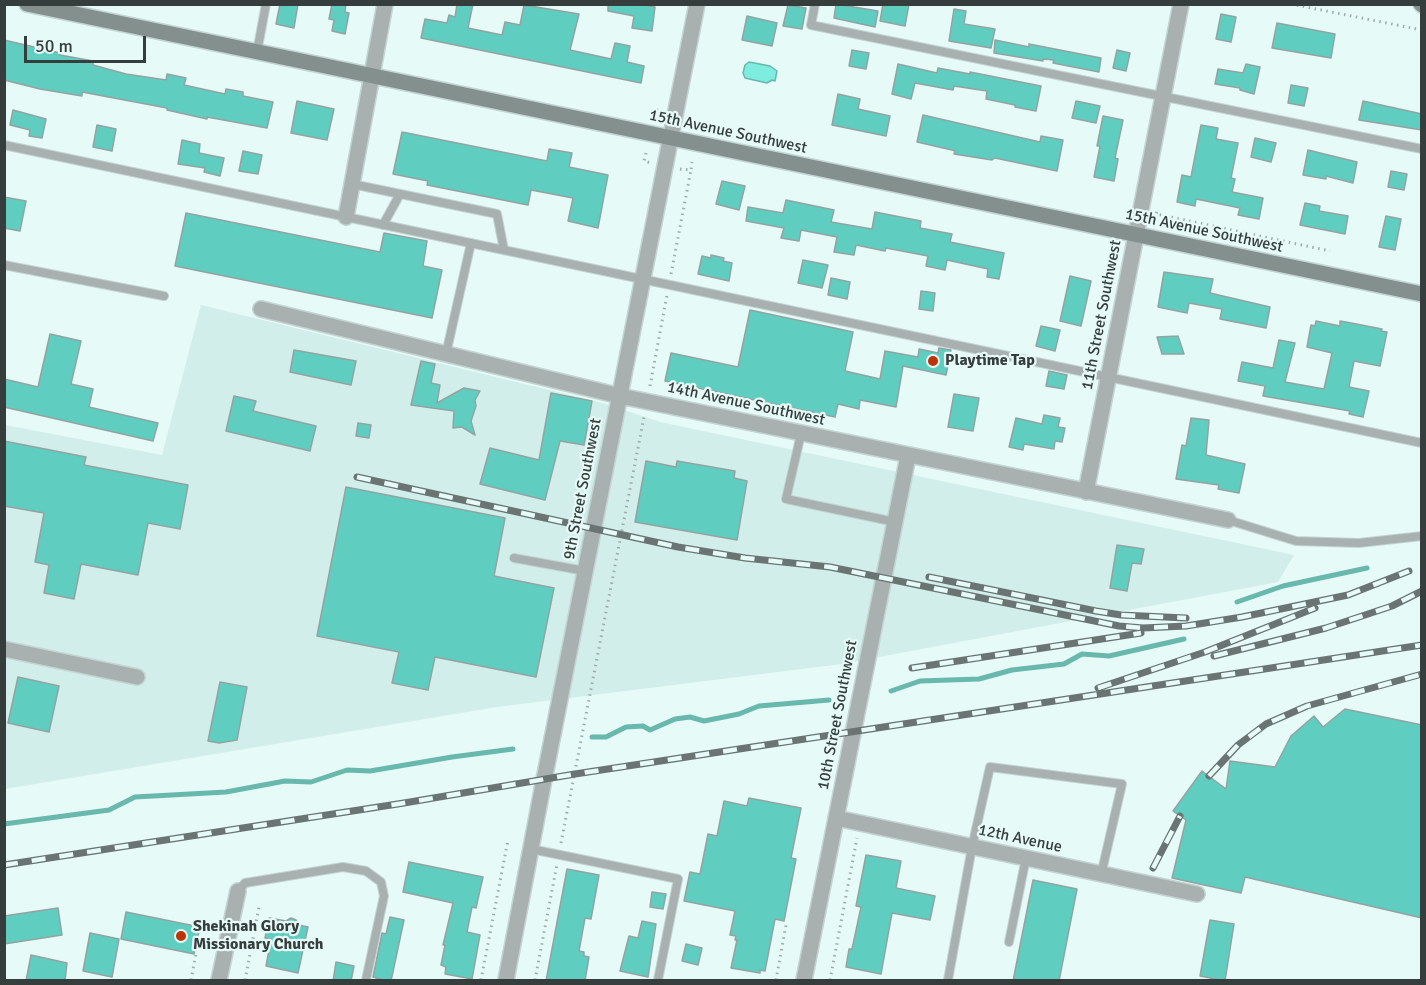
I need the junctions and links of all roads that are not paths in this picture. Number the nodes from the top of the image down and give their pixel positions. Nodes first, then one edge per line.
1 (27, 4) edge
2 (266, 4) edge
3 (386, 4) edge
4 (697, 4) edge
5 (815, 4) edge
6 (1181, 4) edge
7 (64, 8) edge
8 (257, 52) junction
9 (371, 76) junction
10 (1163, 95) junction
11 (671, 138) junction
12 (4, 145) edge
13 (1422, 149) edge
14 (352, 184) junction
15 (400, 194) junction
16 (346, 217) junction
17 (383, 225) junction
18 (1136, 235) junction
19 (471, 243) junction
20 (504, 250) junction
21 (5, 268) edge
22 (643, 279) junction
23 (1422, 294) edge
24 (164, 296) dead end
25 (261, 309) dead end
26 (447, 354) junction
27 (1109, 377) junction
28 (620, 396) junction
29 (801, 434) junction
30 (1422, 443) edge
31 (908, 456) junction
32 (1086, 492) junction
33 (1228, 520) joint
34 (895, 522) junction
35 (1422, 536) edge
36 (514, 558) dead end
37 (585, 571) junction
38 (4, 649) edge
39 (137, 677) dead end
40 (836, 818) junction
41 (972, 847) junction
42 (531, 849) junction
43 (1026, 858) junction
44 (1101, 875) junction
45 (238, 891) joint
46 (1197, 894) dead end
47 (1009, 942) dead end
48 (219, 981) edge
49 (366, 981) edge
50 (506, 981) edge
51 (658, 981) edge
52 (804, 981) edge
53 (948, 981) edge

1 - 7 main road, 15th Avenue Southwest
2 - 8 lane
3 - 9 street
4 - 11 street, 9th Street Southwest
5 - 10 lane
6 - 10 street, 11th Street Southwest
7 - 8 main road, 15th Avenue Southwest
8 - 9 main road, 15th Avenue Southwest
9 - 11 main road, 15th Avenue Southwest
9 - 14 street
10 - 13 lane
10 - 18 street, 11th Street Southwest
11 - 18 main road, 15th Avenue Southwest
11 - 22 street, 9th Street Southwest
12 - 16 lane
14 - 15 lane
14 - 16 street
15 - 17 lane
15 - 20 lane
16 - 17 lane
17 - 19 lane
18 - 23 main road, 15th Avenue Southwest
18 - 27 street, 11th Street Southwest
19 - 20 lane
19 - 26 lane
20 - 22 lane
21 - 24 lane
22 - 27 lane
22 - 28 street, 9th Street Southwest
25 - 26 street, 14th Avenue Southwest
26 - 28 street, 14th Avenue Southwest
27 - 30 lane
27 - 32 street, 11th Street Southwest
28 - 29 street, 14th Avenue Southwest
28 - 37 street, 9th Street Southwest
29 - 31 street, 14th Avenue Southwest
29 - 34 lane
31 - 32 street, 14th Avenue Southwest
31 - 34 street, 10th Street Southwest
32 - 33 street, 14th Avenue Southwest
33 - 35 lane
34 - 40 street, 10th Street Southwest
36 - 37 lane
37 - 42 street, 9th Street Southwest
38 - 39 street
40 - 41 street, 12th Avenue
40 - 52 street, 10th Street Southwest
41 - 43 street, 12th Avenue
41 - 44 lane
41 - 53 lane
42 - 50 street, 9th Street Southwest
42 - 51 lane
43 - 44 street, 12th Avenue
43 - 47 lane
44 - 46 street, 12th Avenue
45 - 48 street
45 - 49 lane

